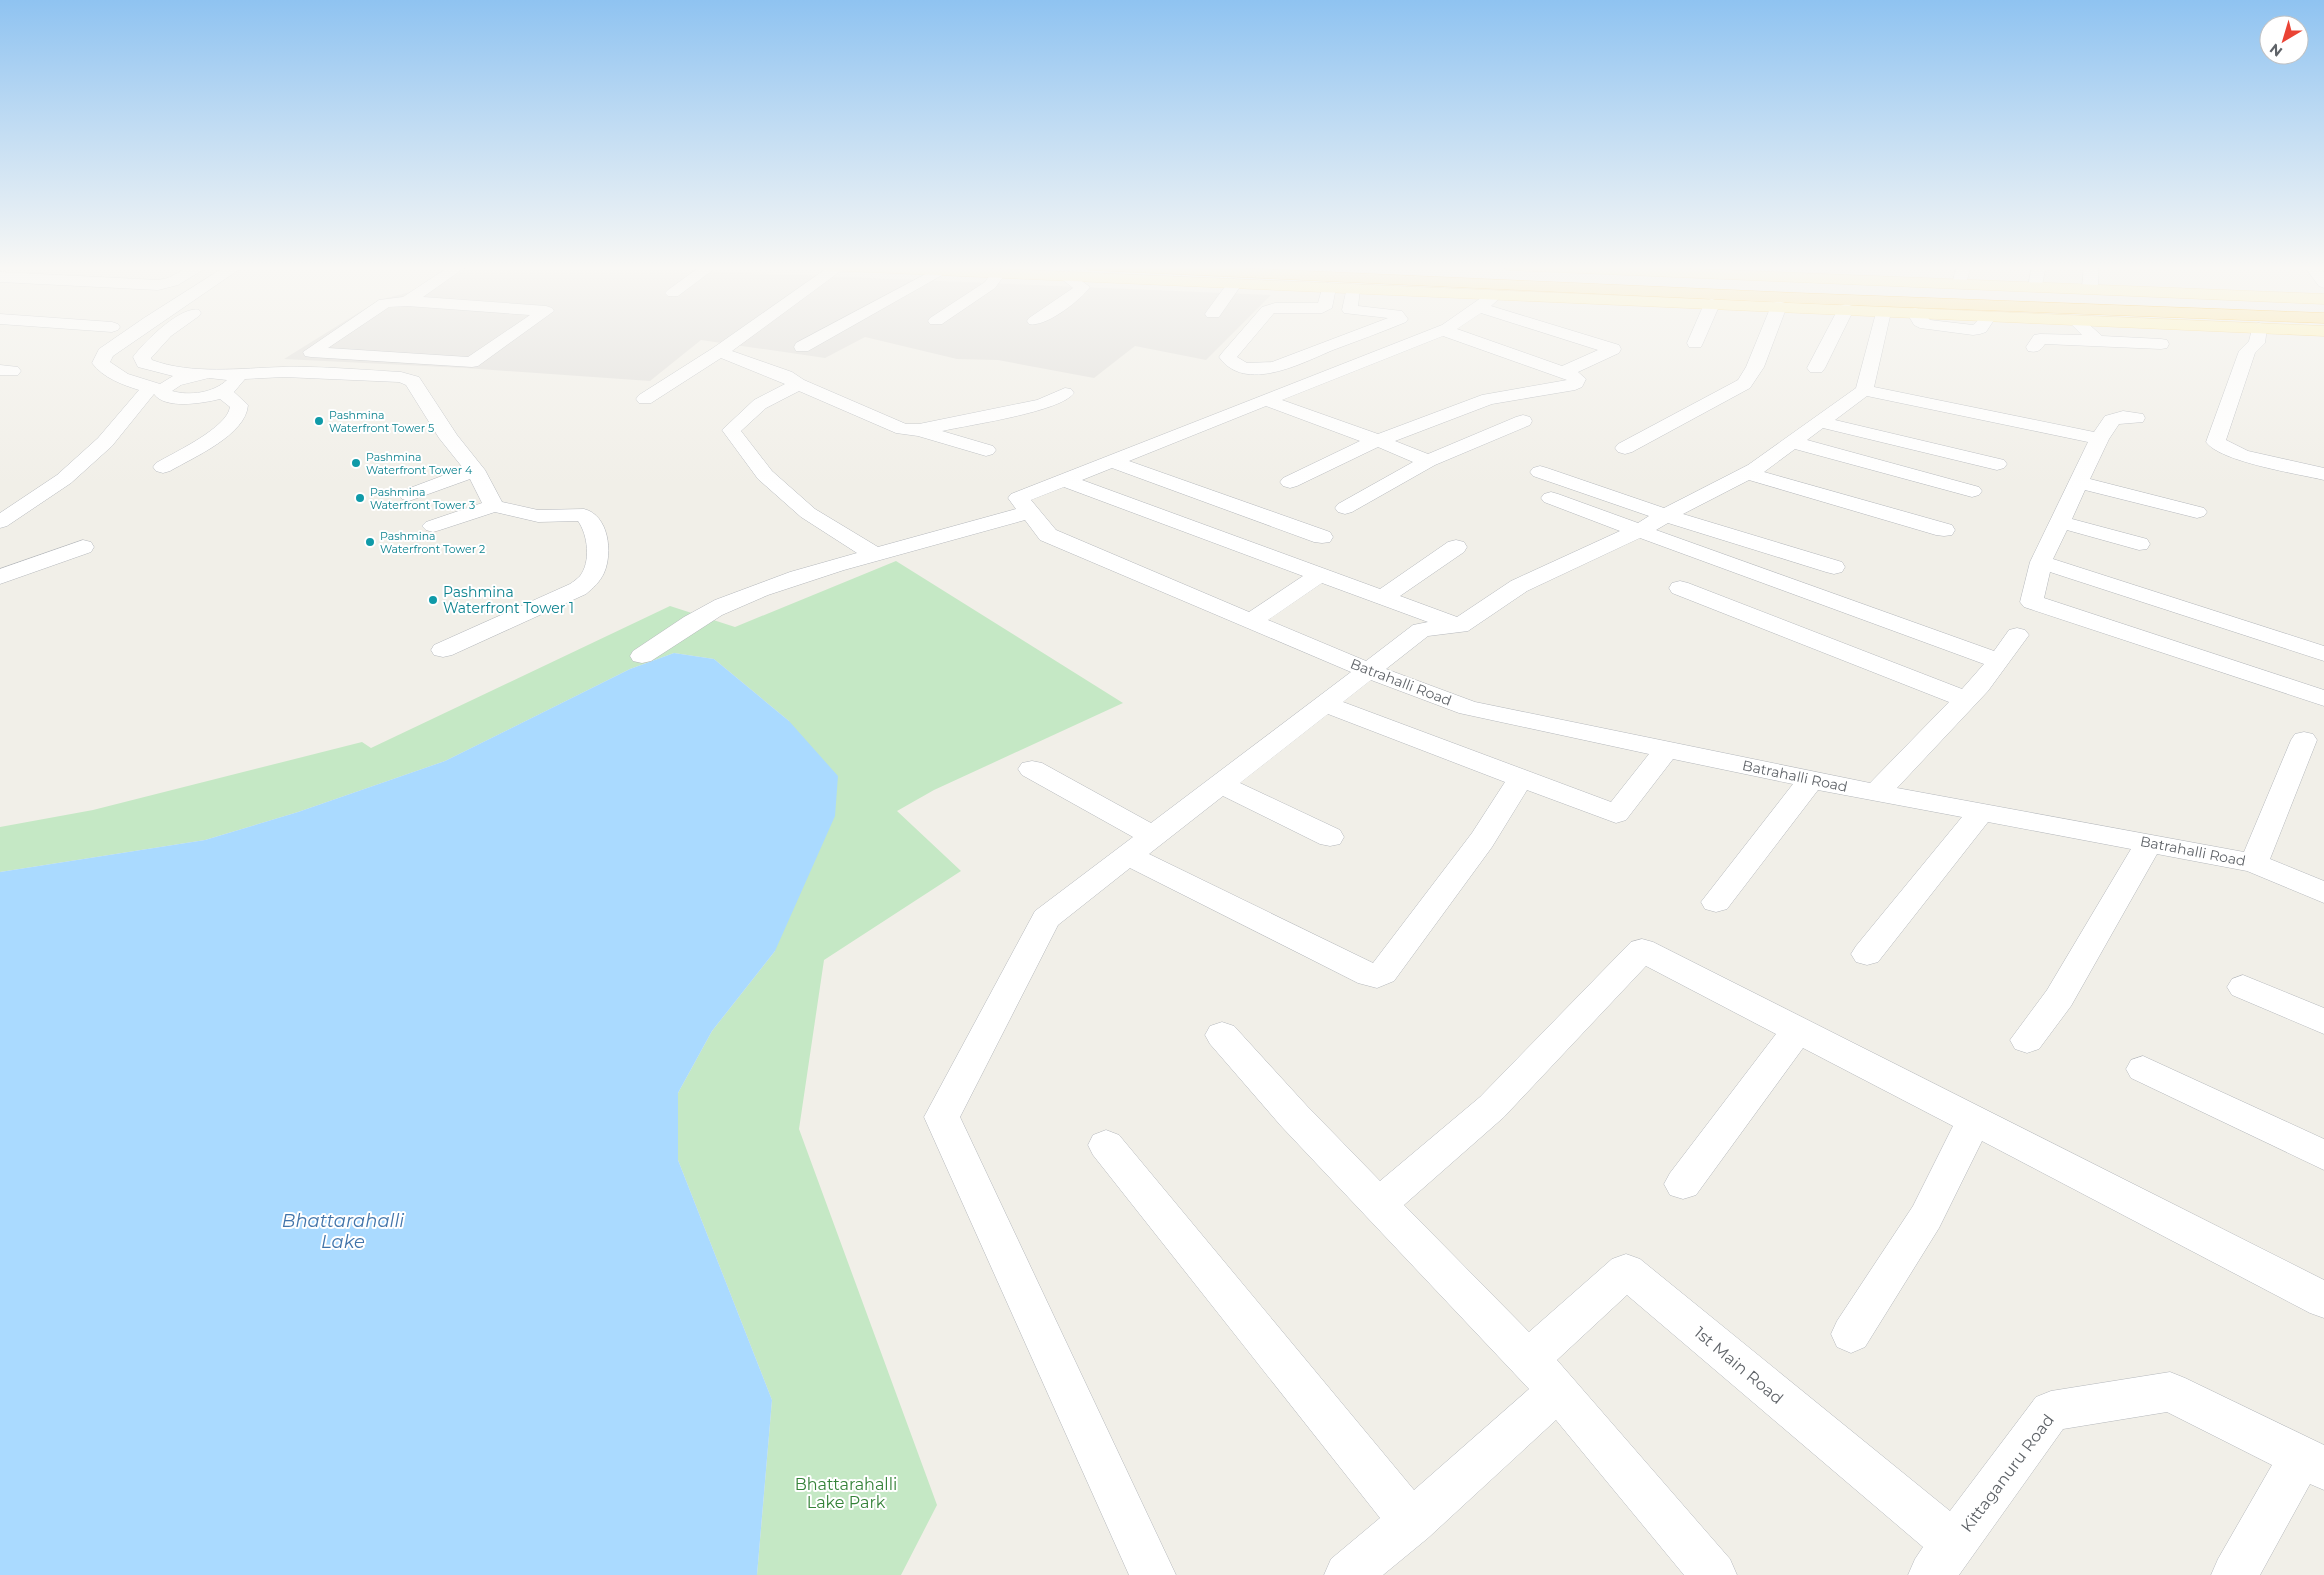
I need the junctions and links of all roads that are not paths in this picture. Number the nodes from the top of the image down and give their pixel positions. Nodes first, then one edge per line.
1 (124, 340) edge
2 (158, 340) edge
3 (329, 340) edge
4 (505, 340) edge
5 (735, 340) edge
6 (816, 340) edge
7 (1242, 340) edge
8 (1349, 340) edge
9 (1419, 340) edge
10 (1470, 340) edge
11 (1587, 340) edge
12 (1697, 340) edge
13 (1766, 340) edge
14 (1830, 340) edge
15 (1876, 340) edge
16 (2040, 340) edge
17 (2054, 340) edge
18 (2257, 340) edge
19 (2097, 341) joint
20 (1695, 343) dead end
21 (2161, 344) dead end
22 (802, 347) dead end
23 (2034, 347) dead end
24 (719, 352) junction
25 (1275, 367) junction
26 (1816, 368) dead end
27 (1563, 372) junction
28 (197, 375) junction
29 (1312, 381) junction
30 (227, 384) junction
31 (798, 384) junction
32 (157, 389) junction
33 (1864, 390) junction
34 (1065, 393) dead end
35 (645, 398) dead end
36 (1266, 400) junction
37 (2136, 418) dead end
38 (1523, 421) dead end
39 (1820, 422) junction
40 (919, 430) junction
41 (2099, 439) junction
42 (1379, 441) junction
43 (1792, 442) junction
44 (1625, 448) dead end
45 (986, 450) dead end
46 (1428, 461) junction
47 (1111, 462) junction
48 (1997, 464) dead end
49 (162, 467) dead end
50 (475, 470) junction
51 (1540, 472) dead end
52 (1747, 473) junction
53 (2324, 474) edge
54 (1064, 480) junction
55 (1290, 482) dead end
56 (2080, 483) junction
57 (1972, 491) dead end
58 (409, 495) dead end
59 (1551, 498) dead end
60 (494, 506) junction
61 (1344, 508) dead end
62 (1029, 512) junction
63 (2198, 512) dead end
64 (1665, 516) junction
65 (0, 522) edge
66 (2061, 522) junction
67 (433, 526) dead end
68 (1944, 530) dead end
69 (1639, 531) junction
70 (1322, 536) dead end
71 (2139, 544) dead end
72 (83, 547) dead end
73 (1456, 547) dead end
74 (876, 555) junction
75 (2041, 562) junction
76 (1834, 566) dead end
77 (1321, 574) junction
78 (0, 577) edge
79 (1680, 588) dead end
80 (1383, 597) junction
81 (1251, 620) junction
82 (1460, 626) junction
83 (2017, 635) dead end
84 (443, 650) dead end
85 (2324, 654) edge
86 (642, 656) dead end
87 (1999, 661) junction
88 (1367, 670) junction
89 (2324, 698) edge
90 (1966, 700) junction
91 (1324, 704) junction
92 (2304, 740) dead end
93 (1667, 749) junction
94 (1032, 769) dead end
95 (1522, 777) junction
96 (1811, 780) junction
97 (1220, 784) junction
98 (1877, 792) junction
99 (1981, 812) junction
100 (1153, 836) junction
101 (1330, 837) dead end
102 (2149, 843) junction
103 (1128, 855) junction
104 (2254, 863) junction
105 (2324, 893) edge
106 (1716, 902) dead end
107 (1866, 954) dead end
108 (2243, 988) dead end
109 (2324, 1022) edge
110 (1798, 1030) junction
111 (1222, 1035) dead end
112 (2027, 1040) dead end
113 (2143, 1069) dead end
114 (1974, 1120) junction
115 (1106, 1145) dead end
116 (2324, 1155) edge
117 (1683, 1184) dead end
118 (1379, 1204) junction
119 (2324, 1300) edge
120 (1851, 1334) dead end
121 (1528, 1358) junction
122 (1558, 1390) junction
123 (2312, 1463) edge
124 (1412, 1522) junction
125 (1942, 1559) edge
126 (1153, 1575) edge
127 (1347, 1575) edge
128 (1714, 1575) edge
129 (2234, 1575) edge

1 - 32 street
2 - 28 street
3 - 4 street
5 - 24 street
6 - 22 street
7 - 25 street
8 - 25 street
9 - 29 street, Batrahalli Road
10 - 27 street
11 - 27 street
12 - 20 street
13 - 44 street
14 - 26 street
15 - 33 street
16 - 23 street
17 - 19 street
18 - 53 street
19 - 21 street
24 - 31 street
24 - 35 street
25 - 29 street
27 - 42 street
28 - 30 street
28 - 32 street
29 - 36 street, Batrahalli Road
30 - 32 street
30 - 49 street
30 - 50 street
31 - 40 street
31 - 74 street
32 - 65 street
33 - 39 street
33 - 41 street
34 - 40 street
36 - 42 street
36 - 47 street, Batrahalli Road
37 - 41 street
38 - 46 street
39 - 43 street
39 - 48 street
40 - 45 street
41 - 56 street
42 - 46 street
42 - 55 street
43 - 52 street
43 - 57 street
46 - 61 street
47 - 54 street, Batrahalli Road
47 - 70 street
50 - 58 street
50 - 60 street
51 - 64 street
52 - 64 street
52 - 68 street
54 - 62 street, Batrahalli Road
54 - 77 street
56 - 63 street
56 - 66 street
59 - 69 street
60 - 67 street
60 - 84 street
62 - 74 street
62 - 81 street, Batrahalli Road
64 - 69 street
64 - 76 street
66 - 71 street
66 - 75 street
69 - 82 street
69 - 87 street
72 - 78 street
73 - 80 street
74 - 86 street
75 - 85 street
75 - 89 street
77 - 80 street
77 - 81 street
79 - 90 street
80 - 82 street
81 - 88 street, Batrahalli Road
82 - 88 street
83 - 87 street
87 - 90 street
88 - 91 street
88 - 93 street, Batrahalli Road
90 - 98 street
91 - 95 street
91 - 97 street
92 - 104 street
93 - 95 street
93 - 96 street, Batrahalli Road
94 - 100 street
95 - 103 street
96 - 98 street, Batrahalli Road
96 - 106 street
97 - 100 street
97 - 101 street
98 - 99 street, Batrahalli Road
99 - 102 street, Batrahalli Road
99 - 107 street
100 - 103 street
102 - 104 street, Batrahalli Road
102 - 112 street
103 - 126 street
104 - 105 street, Batrahalli Road
108 - 109 street
110 - 114 street
110 - 117 street
110 - 118 street
111 - 118 street
113 - 116 street
114 - 119 street
114 - 120 street
115 - 124 street
118 - 121 street
121 - 122 street
121 - 125 street, 1st Main Road
122 - 124 street
122 - 128 street
123 - 125 street, Kittaganuru Road
123 - 129 street
124 - 127 street

